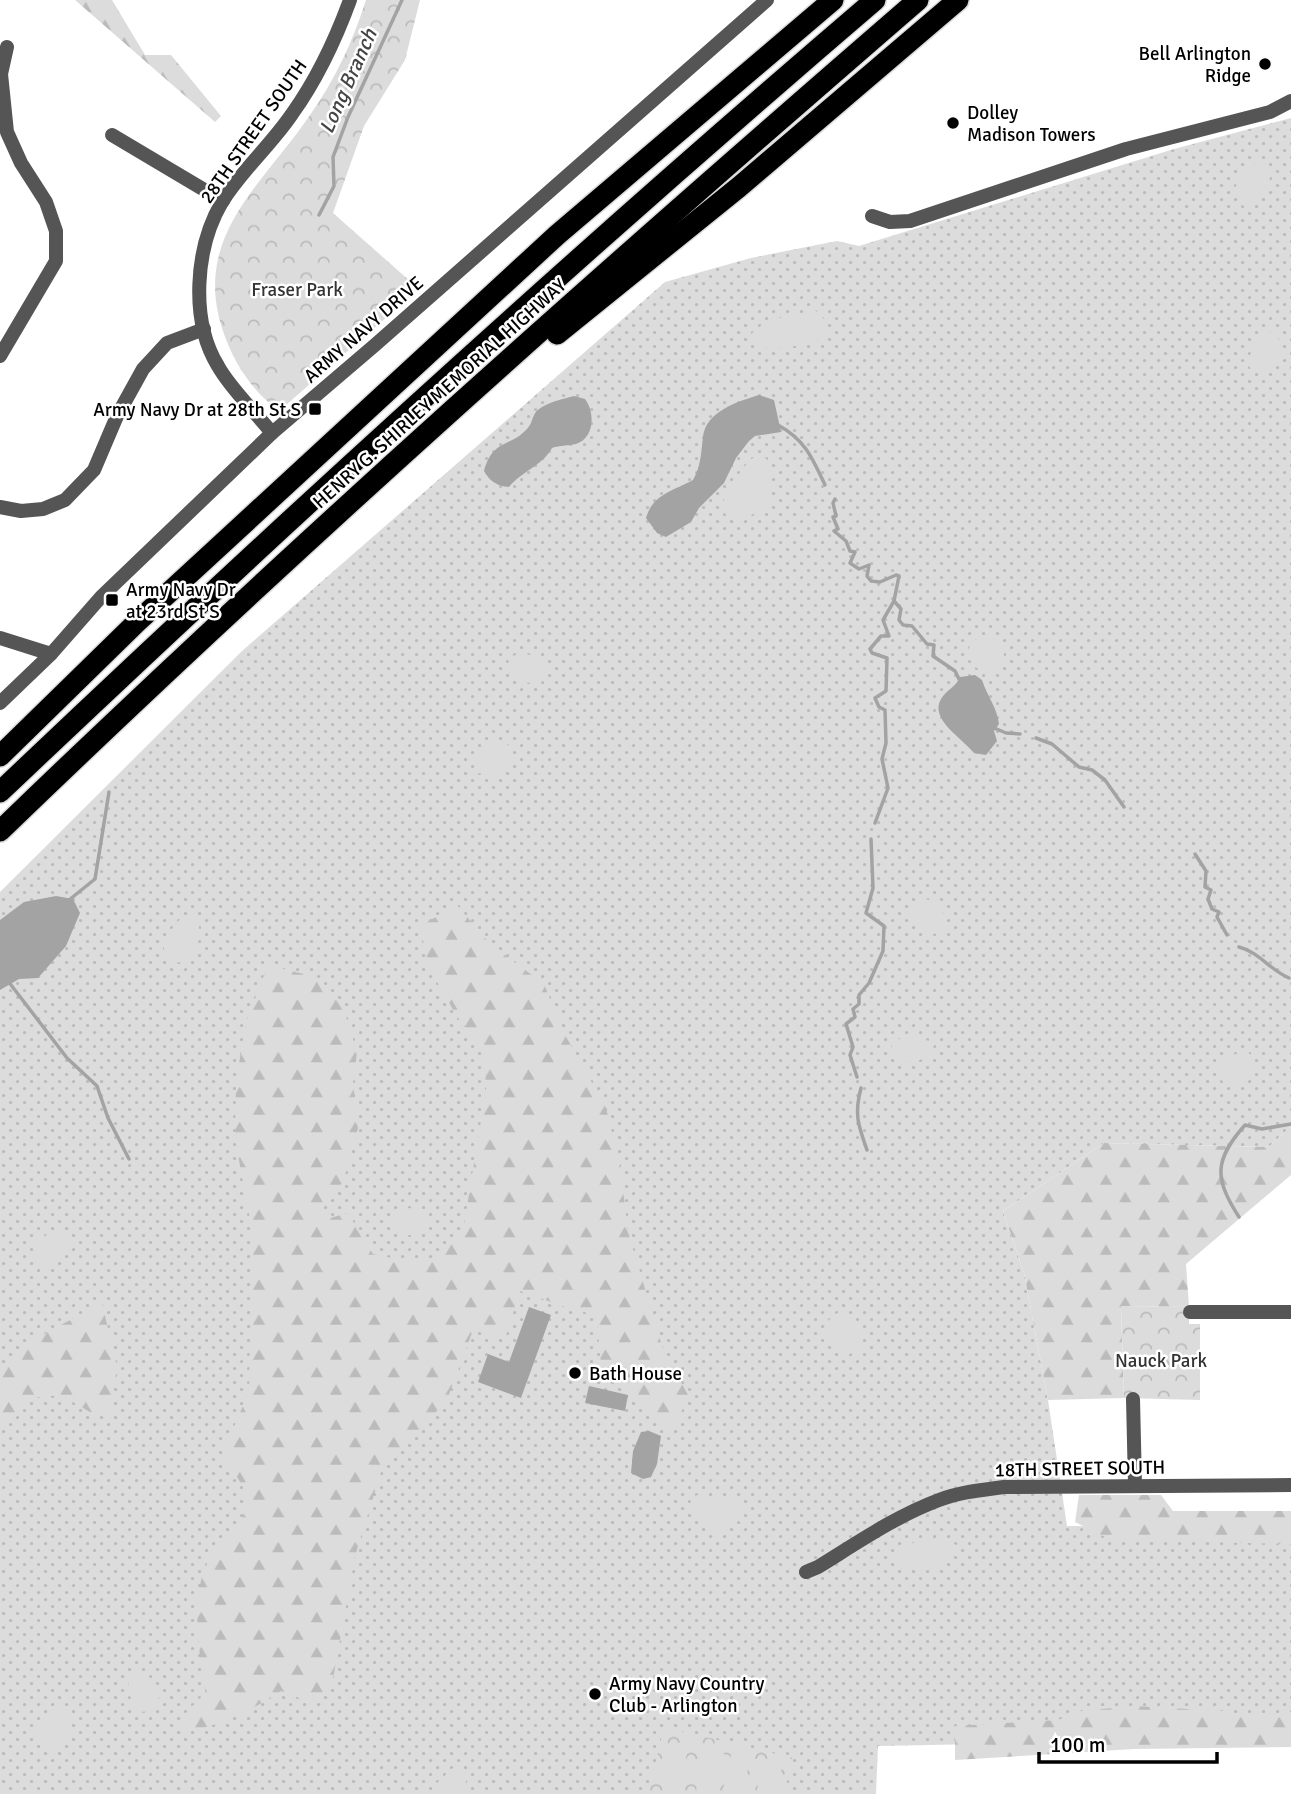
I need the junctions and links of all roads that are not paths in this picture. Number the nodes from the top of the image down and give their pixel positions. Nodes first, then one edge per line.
1 (350, 0) edge
2 (767, 0) edge
3 (821, 0) edge
4 (833, 0) edge
5 (875, 0) edge
6 (918, 0) edge
7 (958, 0) edge
8 (969, 0) edge
9 (777, 46) junction
10 (7, 47) dead end
11 (903, 47) junction
12 (1291, 101) edge
13 (112, 135) dead end
14 (223, 201) junction
15 (872, 216) dead end
16 (204, 329) junction
17 (0, 356) edge
18 (272, 433) junction
19 (0, 508) edge
20 (276, 572) junction
21 (0, 639) edge
22 (51, 654) junction
23 (0, 703) edge
24 (0, 756) edge
25 (0, 792) edge
26 (0, 831) edge
27 (1190, 1312) dead end
28 (1291, 1312) edge
29 (1133, 1399) dead end
30 (1135, 1485) junction
31 (1291, 1485) edge
32 (806, 1572) dead end

1 - 14 street, 28TH STREET SOUTH
2 - 18 street, ARMY NAVY DRIVE
3 - 9 highway
4 - 9 highway, HENRY G. SHIRLEY MEMORIAL HIGHWAY
5 - 25 highway
6 - 20 highway, HENRY G. SHIRLEY MEMORIAL HIGHWAY
7 - 11 highway
8 - 11 highway
9 - 24 highway, HENRY G. SHIRLEY MEMORIAL HIGHWAY
10 - 17 street
11 - 20 highway
12 - 15 street
13 - 14 street
14 - 16 street, 28TH STREET SOUTH
16 - 18 street, 28TH STREET SOUTH
16 - 19 street
18 - 22 street, ARMY NAVY DRIVE
20 - 26 highway, HENRY G. SHIRLEY MEMORIAL HIGHWAY
21 - 22 street
22 - 23 street, ARMY NAVY DRIVE
27 - 28 street
29 - 30 street
30 - 31 street, 18TH STREET SOUTH
30 - 32 street, 18TH STREET SOUTH

